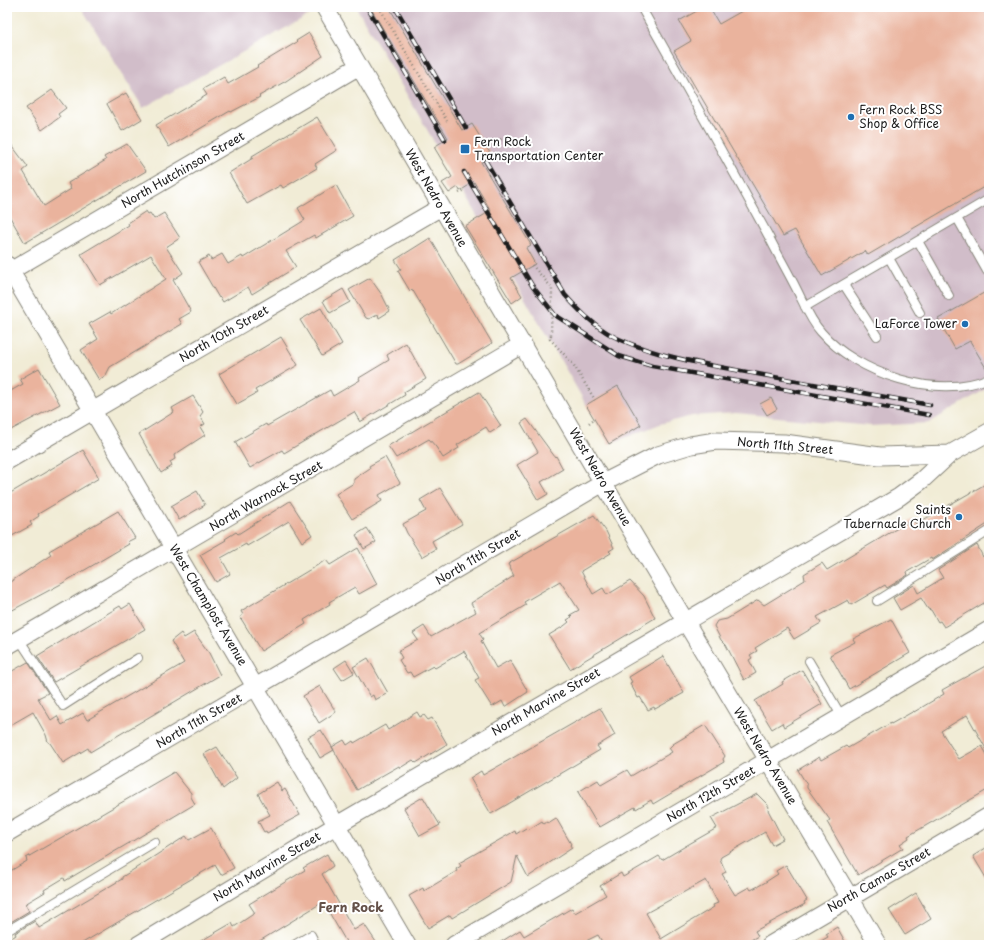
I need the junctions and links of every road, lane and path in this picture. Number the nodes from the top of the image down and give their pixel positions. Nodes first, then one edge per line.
1 (379, 7) edge
2 (641, 7) edge
3 (325, 8) edge
4 (359, 66) junction
5 (447, 121) dead end
6 (503, 138) dead end
7 (487, 148) dead end
8 (465, 190) dead end
9 (459, 193) dead end
10 (989, 199) edge
11 (440, 207) junction
12 (957, 218) junction
13 (918, 241) junction
14 (889, 258) junction
15 (532, 266) dead end
16 (8, 270) edge
17 (987, 271) dead end
18 (844, 284) junction
19 (949, 296) dead end
20 (805, 307) junction
21 (920, 313) dead end
22 (877, 336) dead end
23 (523, 344) junction
24 (989, 378) edge
25 (595, 400) dead end
26 (93, 412) junction
27 (594, 419) dead end
28 (589, 423) dead end
29 (989, 432) edge
30 (950, 454) junction
31 (7, 461) edge
32 (603, 483) junction
33 (989, 531) edge
34 (175, 549) junction
35 (877, 601) dead end
36 (686, 621) junction
37 (989, 630) edge
38 (13, 643) edge
39 (138, 658) dead end
40 (809, 661) dead end
41 (257, 687) junction
42 (842, 717) junction
43 (768, 761) junction
44 (989, 816) edge
45 (337, 825) junction
46 (7, 833) edge
47 (155, 842) dead end
48 (850, 898) junction
49 (7, 931) edge
50 (138, 945) edge
51 (294, 945) edge
52 (316, 945) edge
53 (407, 945) edge
54 (454, 945) edge
55 (770, 945) edge
56 (878, 945) edge

1 - 5 path
2 - 20 lane
3 - 4 street, West Nedro Avenue
4 - 11 street, West Nedro Avenue
4 - 16 street, North Hutchinson Street
6 - 7 path
8 - 9 path
10 - 12 lane
11 - 23 street, West Nedro Avenue
11 - 26 street, North 10th Street
12 - 13 lane
12 - 17 lane
13 - 14 lane
13 - 19 lane
14 - 18 lane
14 - 21 lane
15 - 25 path, bridge
16 - 26 street, West Champlost Avenue
18 - 20 lane
18 - 22 lane
20 - 24 lane
23 - 32 street, West Nedro Avenue
23 - 34 street, North Warnock Street
26 - 31 street, North 10th Street
26 - 34 street, West Champlost Avenue
27 - 28 path
29 - 30 street, North 11th Street
30 - 32 street, North 11th Street
30 - 36 street, North Marvine Street
32 - 36 street, West Nedro Avenue
32 - 41 street, North 11th Street
33 - 35 lane
34 - 38 street, North Warnock Street
34 - 41 street, West Champlost Avenue
36 - 43 street, West Nedro Avenue
36 - 45 street, North Marvine Street
37 - 42 street, North 12th Street
38 - 39 lane
40 - 42 lane
41 - 45 street, West Champlost Avenue
41 - 46 street, North 11th Street
42 - 43 street, North 12th Street
43 - 48 street, West Nedro Avenue
43 - 54 street, North 12th Street
44 - 48 street, North Camac Street
45 - 50 street, North Marvine Street
45 - 53 street, West Champlost Avenue
47 - 49 lane
48 - 55 street, North Camac Street
48 - 56 street, West Nedro Avenue
51 - 52 lane

